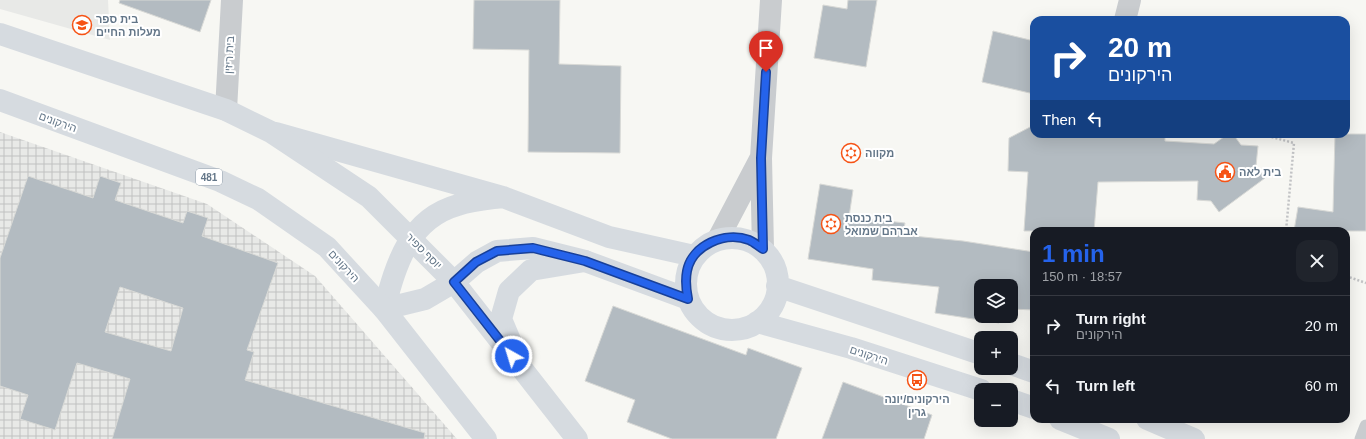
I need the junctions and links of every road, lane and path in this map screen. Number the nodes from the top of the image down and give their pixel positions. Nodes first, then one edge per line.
1 (232, 0) edge
2 (771, 0) edge
3 (1130, 0) edge
4 (1126, 16) edge
5 (0, 34) edge
6 (0, 100) edge
7 (226, 110) junction
8 (271, 132) junction
9 (1277, 138) edge
10 (761, 158) junction
11 (503, 197) junction
12 (1286, 227) edge
13 (411, 237) junction
14 (718, 239) junction
15 (763, 249) junction
16 (694, 256) junction
17 (585, 261) junction
18 (1350, 277) edge
19 (454, 282) junction
20 (1366, 283) edge
21 (777, 286) junction
22 (688, 299) junction
23 (384, 309) junction
24 (757, 322) junction
25 (974, 352) edge
26 (1018, 366) edge
27 (522, 368) junction
28 (1030, 371) edge
29 (974, 388) edge
30 (1018, 402) edge
31 (1030, 407) edge
32 (1070, 423) edge
33 (1156, 423) edge
34 (1366, 426) edge
35 (486, 439) edge
36 (577, 439) edge
37 (1109, 439) edge
38 (1194, 439) edge
39 (1361, 439) edge

1 - 7 street, בית ריזין
2 - 10 street
3 - 4 street
5 - 7 street
6 - 23 street, הירקונים / 481
7 - 8 street
8 - 11 street
8 - 13 street, יוסף ספיר
9 - 12 path
10 - 14 street
10 - 15 street
11 - 13 street
11 - 16 street
13 - 19 street, יוסף ספיר
13 - 23 street
14 - 15 street
14 - 16 street
15 - 21 street
16 - 22 street
17 - 19 street
17 - 22 street
17 - 27 street
18 - 20 path
19 - 23 street
19 - 27 street, יוסף ספיר
21 - 24 street
21 - 25 street
22 - 24 street
23 - 35 street, 481
24 - 29 street, הירקונים
26 - 28 street
27 - 36 street, יוסף ספיר
30 - 31 street
32 - 37 street
33 - 38 street
34 - 39 lane

